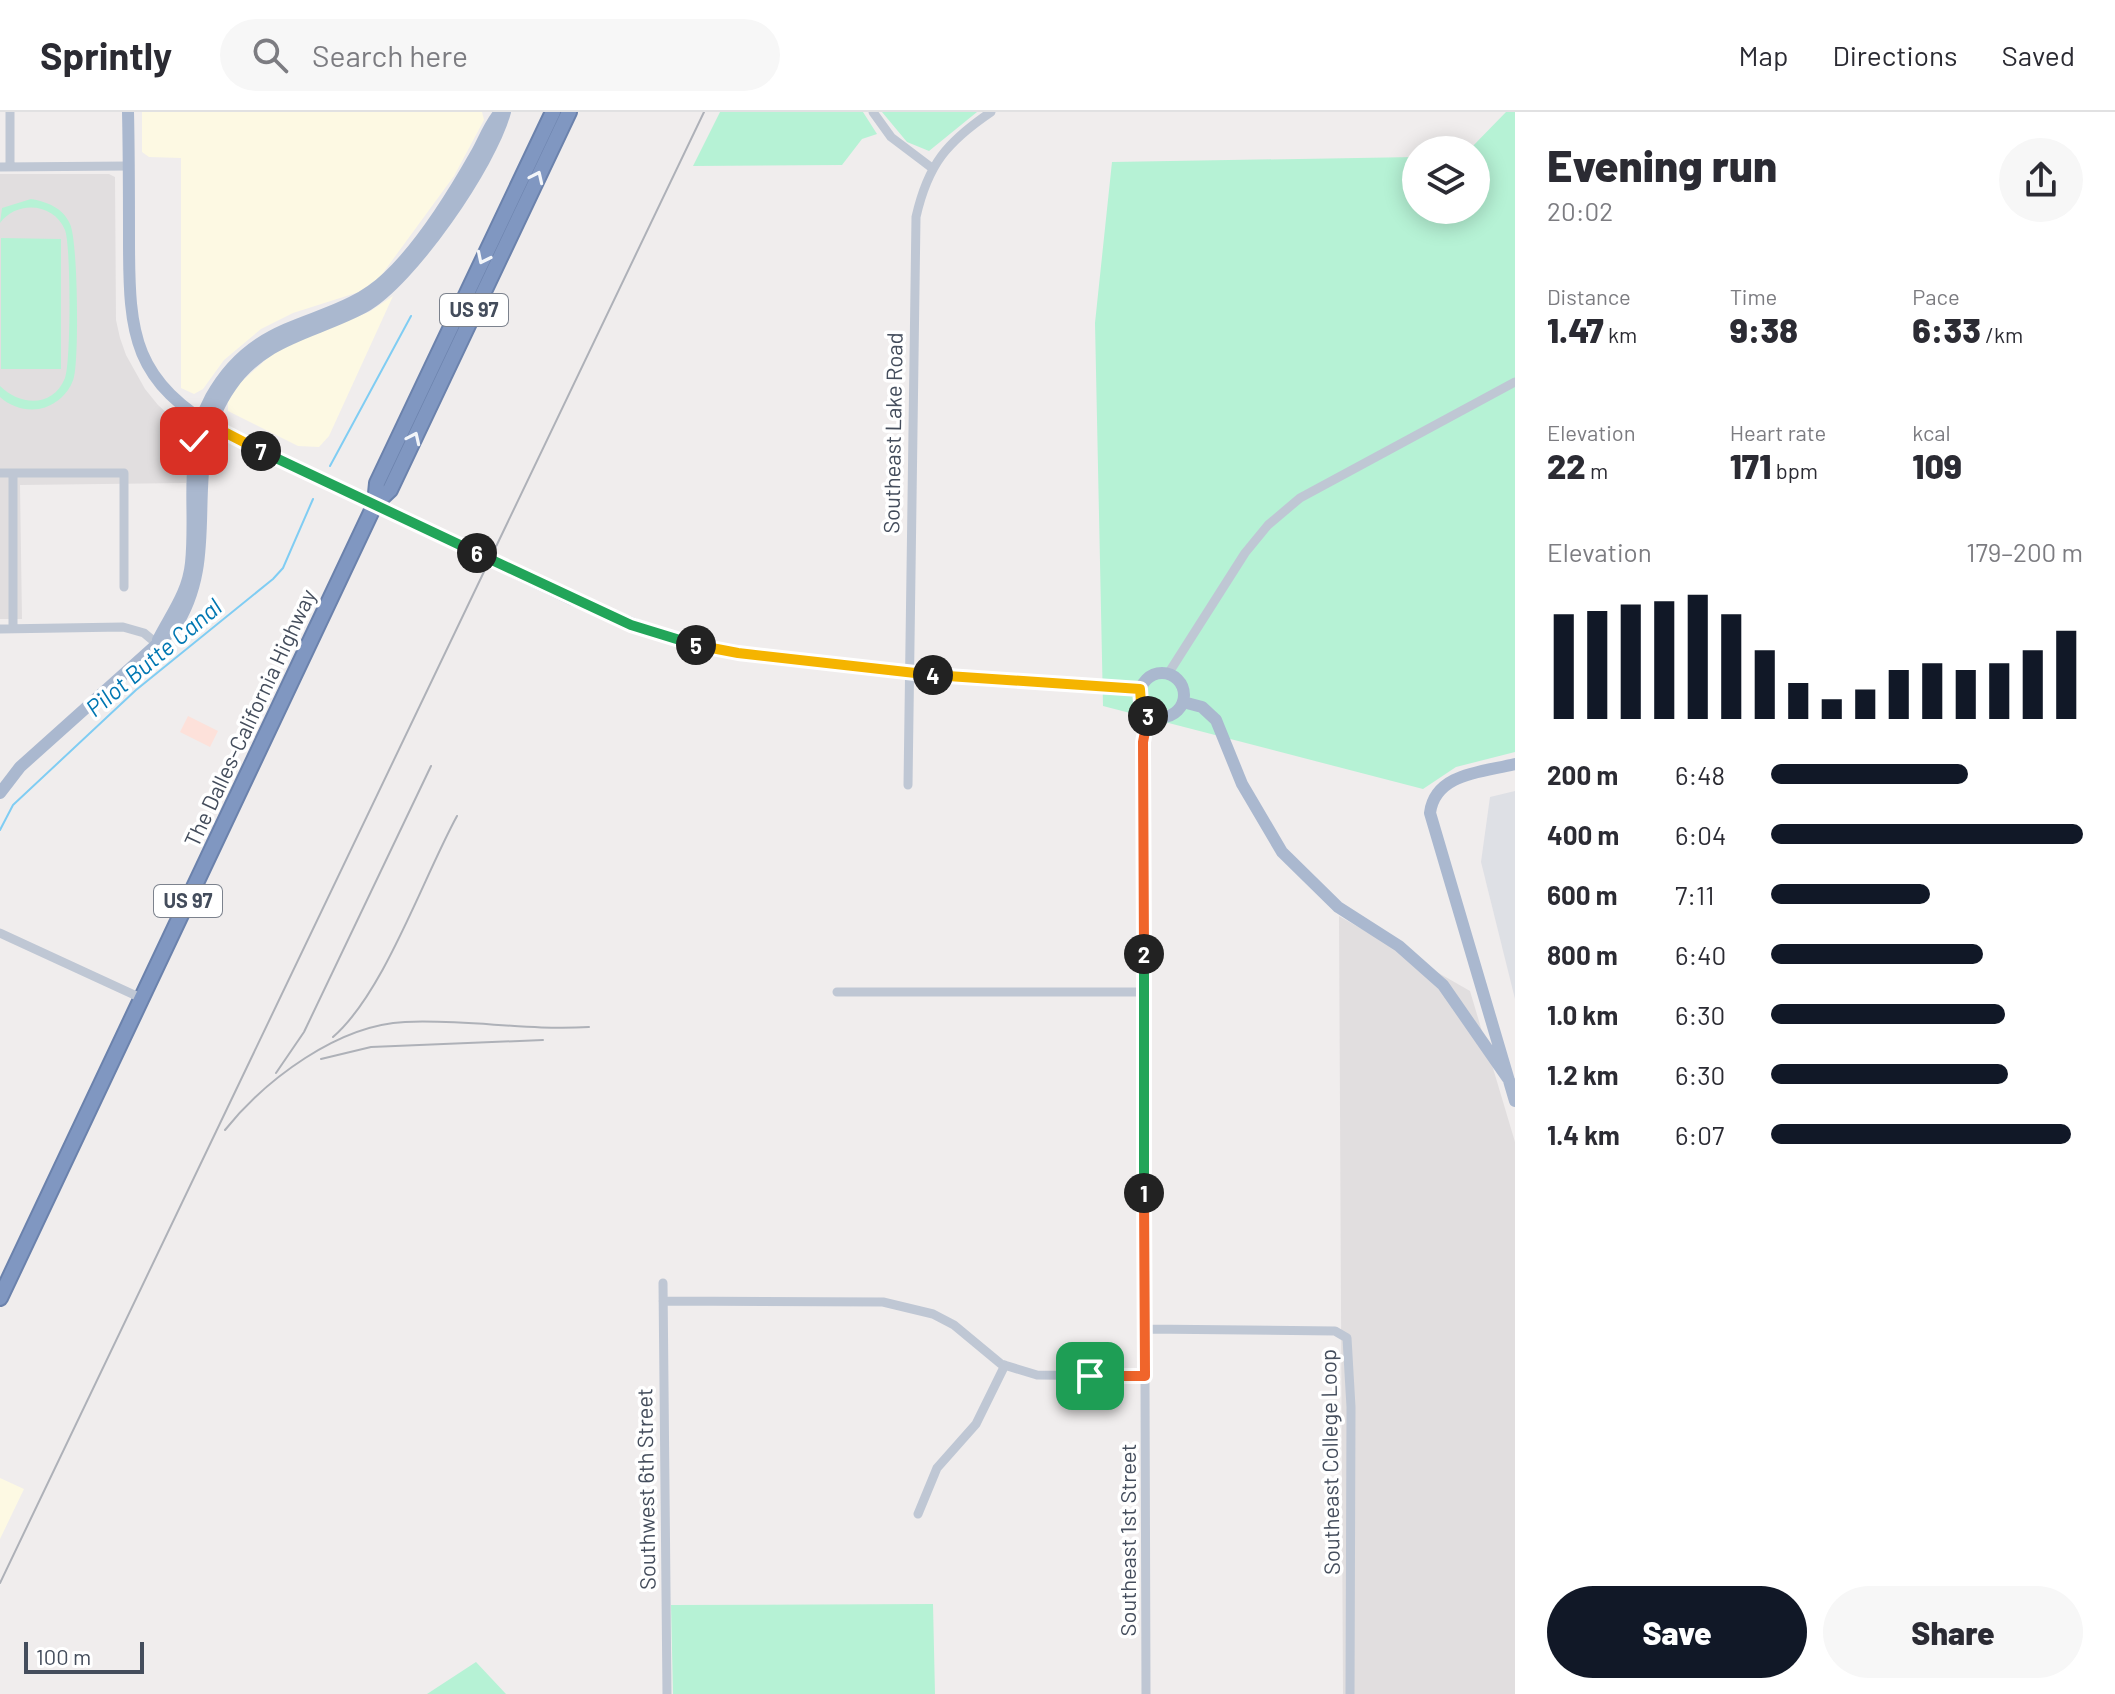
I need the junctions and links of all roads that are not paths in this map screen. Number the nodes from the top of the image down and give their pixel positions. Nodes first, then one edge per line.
1 (10, 112) edge
2 (128, 112) edge
3 (502, 112) edge
4 (553, 112) edge
5 (569, 112) edge
6 (873, 112) edge
7 (991, 112) edge
8 (129, 166) junction
9 (5, 167) edge
10 (932, 168) junction
11 (518, 185) junction
12 (524, 206) junction
13 (1515, 382) edge
14 (206, 423) junction
15 (0, 473) edge
16 (13, 473) junction
17 (375, 504) junction
18 (124, 587) dead end
19 (0, 629) edge
20 (13, 629) junction
21 (156, 643) junction
22 (908, 673) junction
23 (1168, 674) junction
24 (1140, 689) junction
25 (1183, 702) junction
26 (1149, 714) junction
27 (1515, 764) edge
28 (908, 785) dead end
29 (0, 793) edge
30 (1, 933) edge
31 (837, 992) dead end
32 (1144, 992) junction
33 (141, 998) junction
34 (1509, 1080) junction
35 (1515, 1101) edge
36 (663, 1283) dead end
37 (0, 1298) edge
38 (663, 1301) junction
39 (1145, 1329) junction
40 (1005, 1365) junction
41 (1145, 1376) junction
42 (918, 1514) dead end
43 (667, 1694) edge
44 (1146, 1694) edge
45 (1350, 1694) edge

1 - 9 street
2 - 8 main road
3 - 14 main road
4 - 11 highway, The Dalles-California Highway / US 97
12 -> 5 highway, The Dalles-California Highway / US 97
6 - 10 street
7 - 10 street, Southeast Lake Road
8 - 9 street
8 - 14 main road
10 - 22 street, Southeast Lake Road
11 - 12 highway
11 -> 17 highway, The Dalles-California Highway / US 97
17 -> 12 highway, The Dalles-California Highway / US 97
13 - 23 street
14 - 17 main road
14 - 21 main road
15 - 16 street
16 - 18 street
16 - 20 street
17 - 22 main road
17 - 33 highway, The Dalles-California Highway / US 97
19 - 20 street
20 - 21 street
21 - 29 main road
22 - 24 main road
22 - 28 street, Southeast Lake Road
23 - 24 main road
23 - 25 main road
24 - 26 main road
25 - 26 main road
25 - 34 main road
26 - 32 street, Southeast 1st Street
27 - 34 main road
30 - 33 street
31 - 32 street
32 - 39 street, Southeast 1st Street
33 - 37 highway, The Dalles-California Highway / US 97
34 - 35 main road
36 - 38 street, Southwest 6th Street
38 - 40 street
38 - 43 street, Southwest 6th Street
39 - 41 street, Southeast 1st Street
39 - 45 street, Southeast College Loop
40 - 41 street
40 - 42 street
41 - 44 street, Southeast 1st Street

